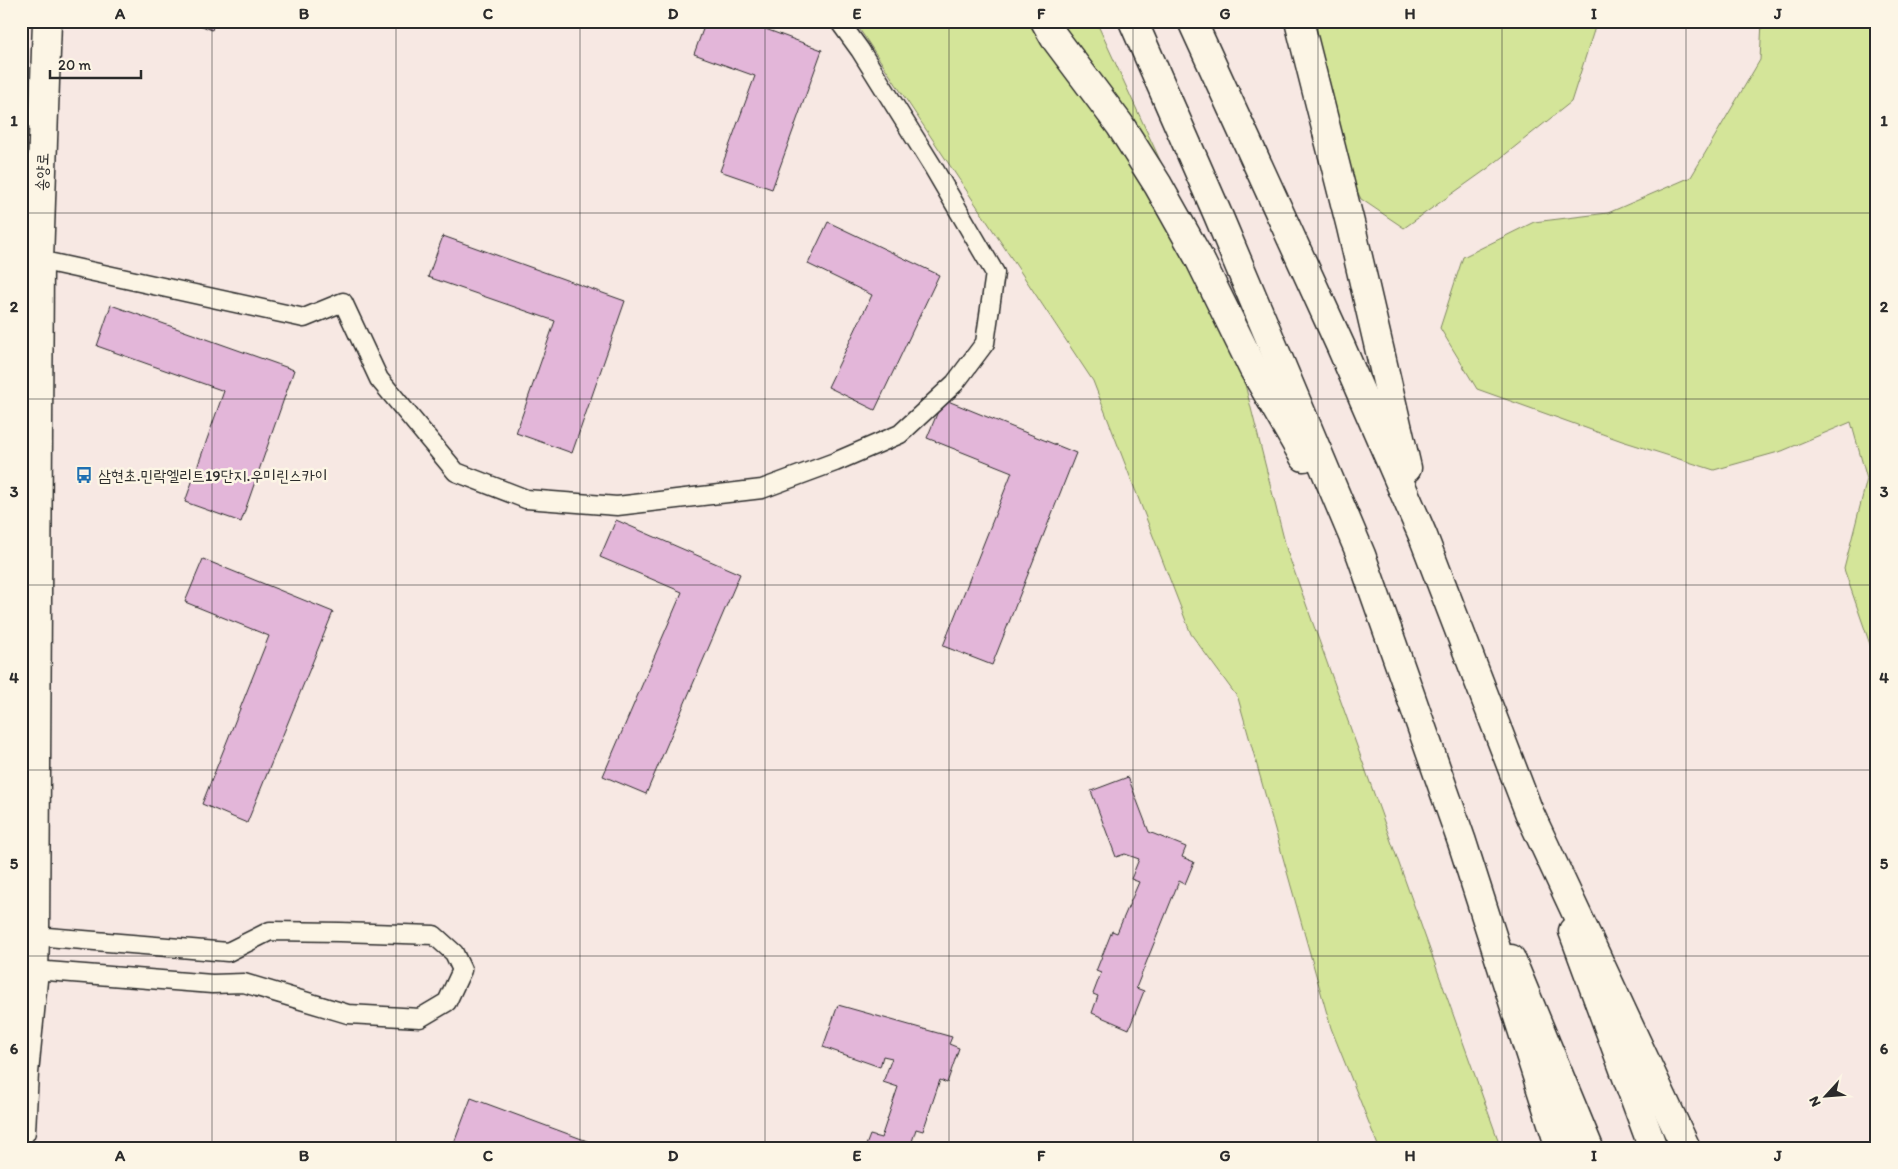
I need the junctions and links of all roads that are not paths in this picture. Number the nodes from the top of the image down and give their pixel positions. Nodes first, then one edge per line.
1 (46, 21) edge
2 (839, 21) edge
3 (1045, 21) edge
4 (1133, 21) edge
5 (1192, 21) edge
6 (1299, 21) edge
7 (33, 118) edge
8 (32, 164) edge
9 (39, 260) junction
10 (1423, 536) junction
11 (1360, 555) junction
12 (1529, 812) junction
13 (1462, 842) junction
14 (31, 952) edge
15 (21, 1131) edge
16 (1560, 1148) edge
17 (1589, 1148) edge
18 (1653, 1148) edge
19 (1686, 1148) edge

1 - 7 main road, 송양로
2 - 9 lane
3 - 11 main road
4 - 11 main road
5 - 10 main road
6 - 10 main road
7 - 8 main road, 송양로
8 - 9 main road, 송양로
9 - 14 main road, 송양로
10 - 12 main road
11 - 13 main road
12 - 18 main road
12 - 19 main road
13 - 16 main road
13 - 17 main road
14 - 14 lane
14 - 15 main road, 송양로

